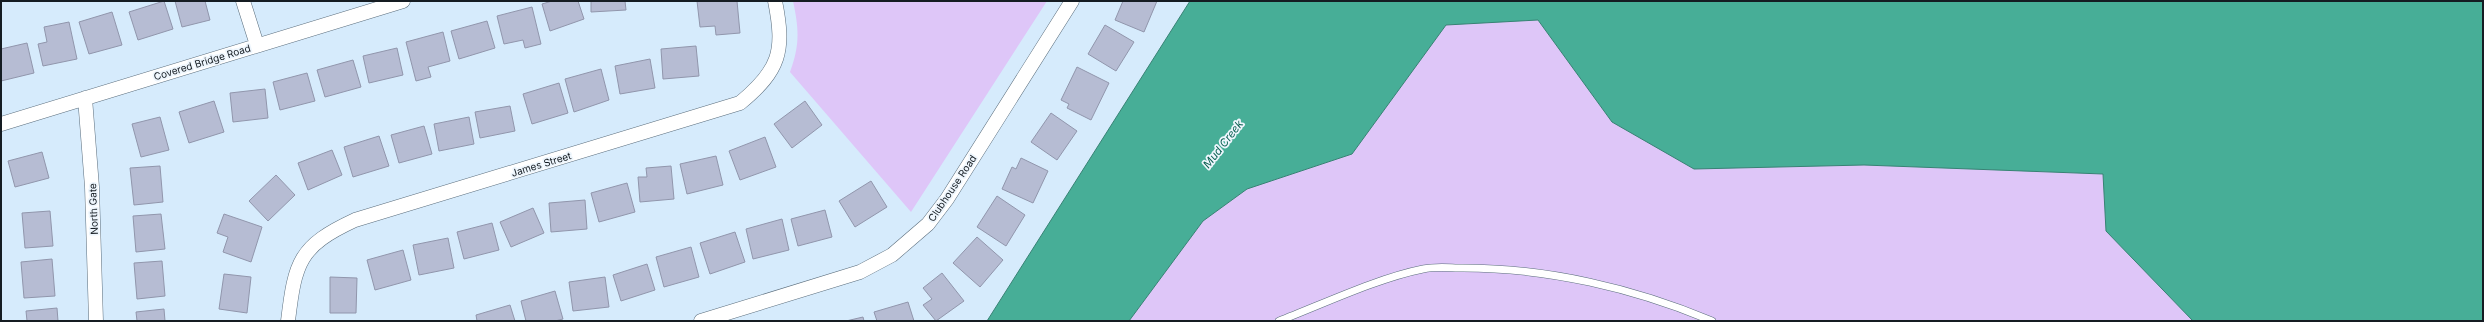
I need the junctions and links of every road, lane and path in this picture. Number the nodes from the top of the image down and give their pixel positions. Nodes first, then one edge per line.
1 (243, 1) edge
2 (403, 1) edge
3 (775, 1) edge
4 (1072, 1) edge
5 (257, 45) junction
6 (85, 98) junction
7 (1, 124) edge
8 (96, 321) edge
9 (288, 321) edge
10 (701, 321) edge
11 (1278, 321) edge
12 (1712, 321) edge

1 - 5 street
2 - 5 street, Covered Bridge Road
3 - 9 street, James Street
4 - 10 street, Clubhouse Road
5 - 6 street, Covered Bridge Road
6 - 7 street, Covered Bridge Road
6 - 8 street, North Gate
11 - 12 lane

